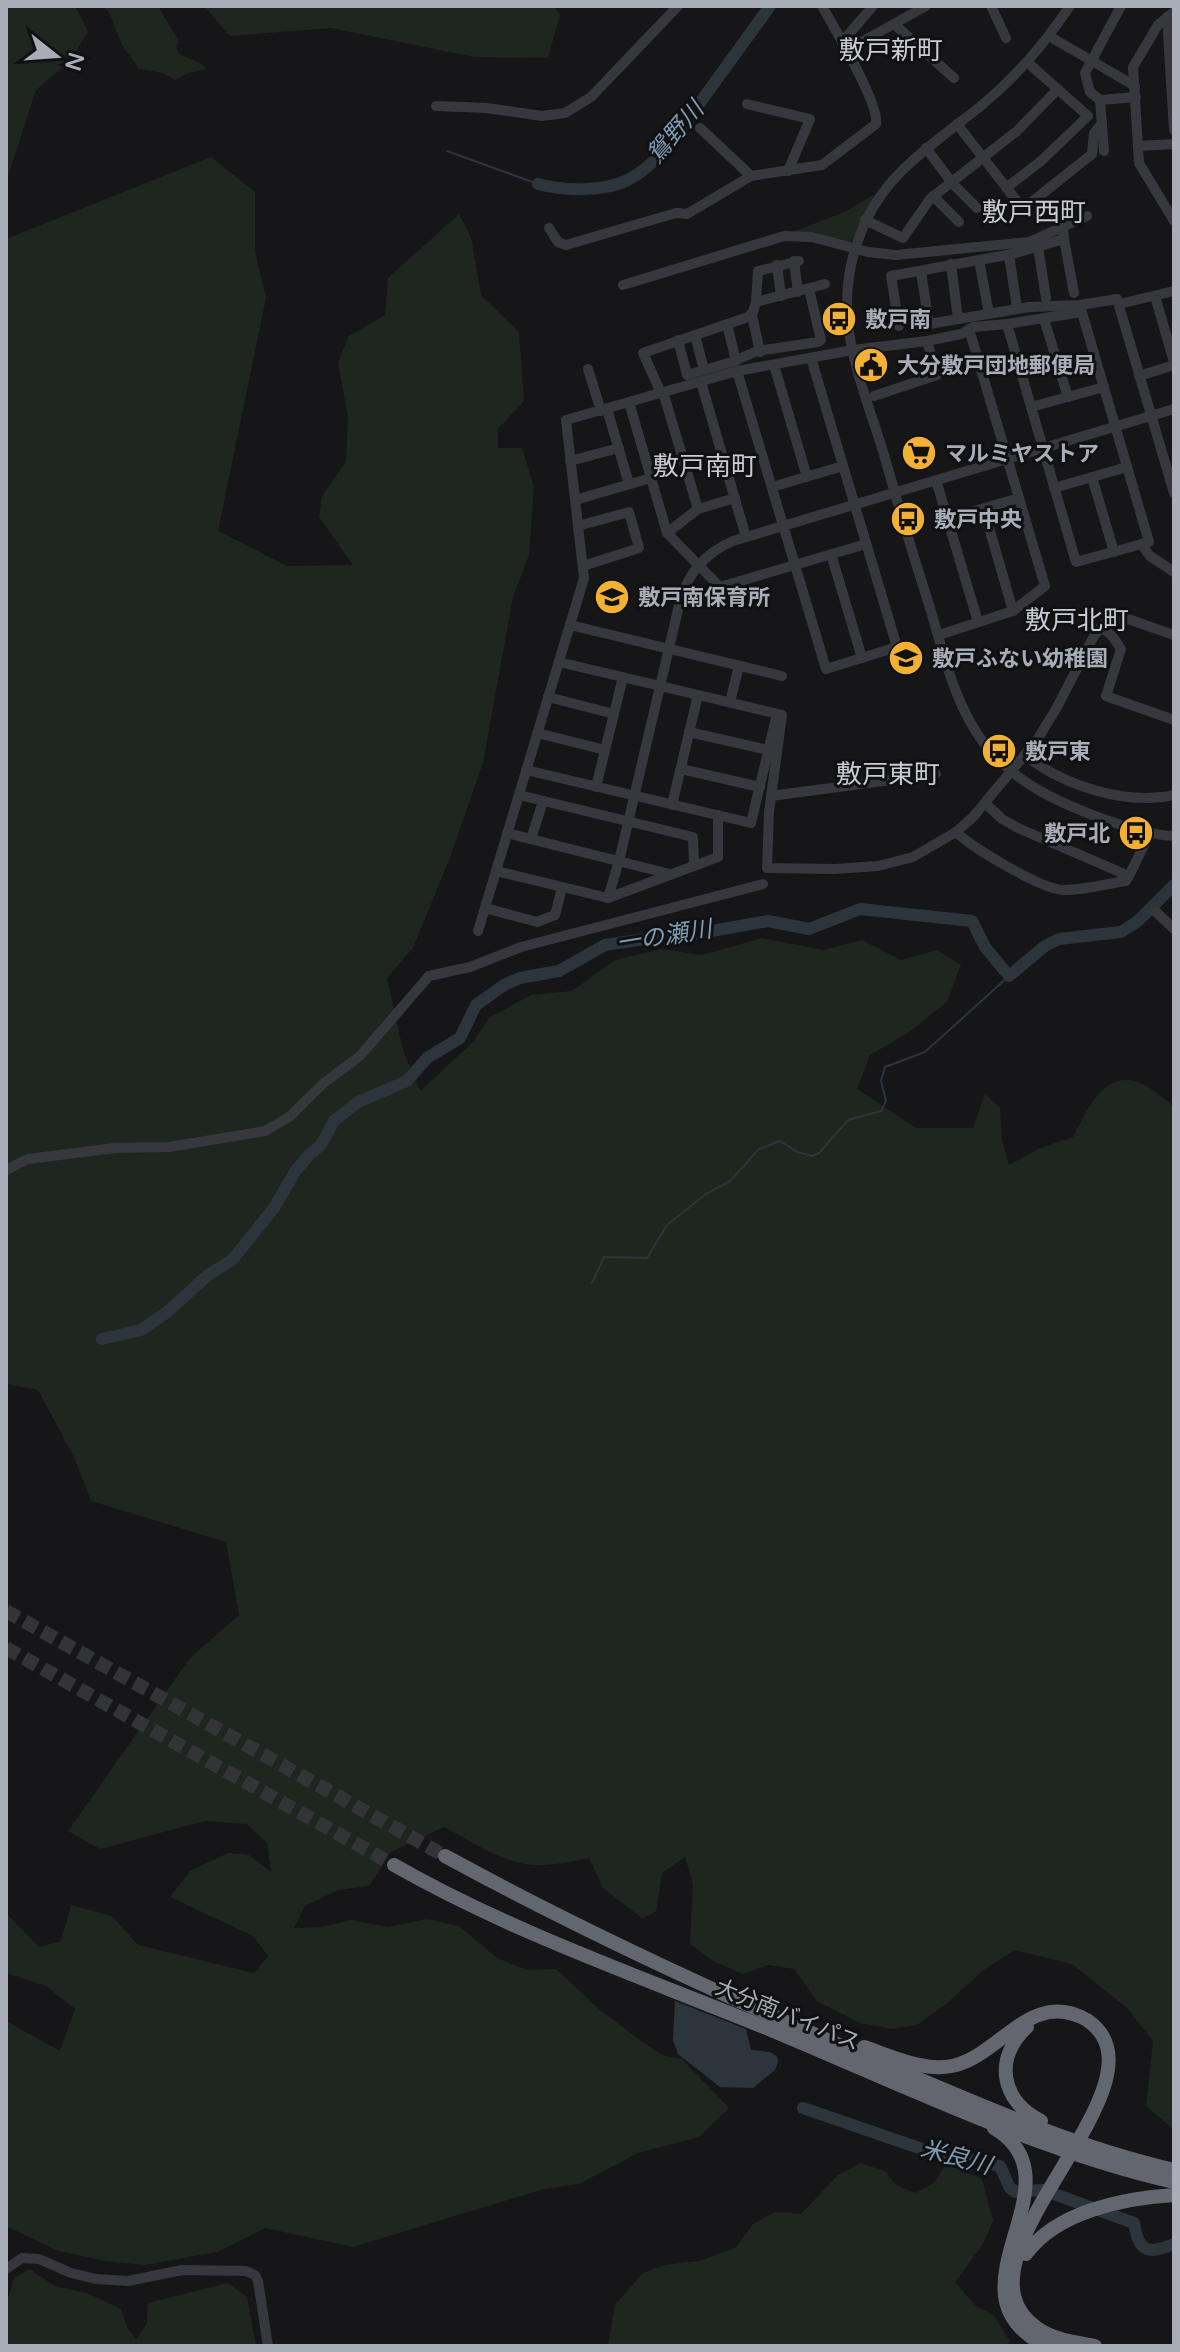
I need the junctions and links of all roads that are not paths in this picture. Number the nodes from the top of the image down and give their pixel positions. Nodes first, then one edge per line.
1 (678, 6) edge
2 (822, 6) edge
3 (873, 6) edge
4 (926, 6) edge
5 (991, 6) edge
6 (1070, 6) edge
7 (1121, 6) edge
8 (1170, 15) edge
9 (894, 24) junction
10 (1049, 36) junction
11 (1006, 38) dead end
12 (844, 46) junction
13 (1092, 60) junction
14 (1027, 62) junction
15 (954, 78) dead end
16 (1058, 89) junction
17 (1136, 92) junction
18 (1100, 100) junction
19 (747, 104) dead end
20 (436, 106) dead end
21 (1102, 123) junction
22 (957, 124) junction
23 (700, 128) dead end
24 (1174, 130) edge
25 (1174, 144) edge
26 (1139, 146) junction
27 (926, 148) junction
28 (1104, 151) dead end
29 (983, 159) junction
30 (788, 171) junction
31 (751, 176) junction
32 (953, 181) junction
33 (1006, 188) junction
34 (933, 196) junction
35 (977, 208) dead end
36 (1087, 216) dead end
37 (865, 220) junction
38 (1174, 221) edge
39 (959, 222) dead end
40 (549, 228) dead end
41 (1064, 234) junction
42 (1038, 247) junction
43 (855, 249) junction
44 (1009, 255) junction
45 (979, 260) junction
46 (951, 264) junction
47 (777, 265) junction
48 (921, 272) junction
49 (825, 284) dead end
50 (623, 285) dead end
51 (803, 290) junction
52 (1174, 291) edge
53 (1074, 293) dead end
54 (781, 296) junction
55 (1155, 296) junction
56 (1046, 298) dead end
57 (756, 302) junction
58 (1119, 304) junction
59 (1017, 308) junction
60 (1081, 309) junction
61 (989, 314) junction
62 (752, 315) junction
63 (958, 319) junction
64 (1044, 319) junction
65 (727, 324) junction
66 (1007, 324) junction
67 (899, 326) dead end
68 (969, 329) junction
69 (695, 335) junction
70 (678, 340) junction
71 (927, 341) junction
72 (853, 350) junction
73 (760, 352) junction
74 (811, 358) junction
75 (1174, 363) edge
76 (774, 365) junction
77 (736, 366) junction
78 (588, 369) dead end
79 (704, 370) junction
80 (1139, 376) junction
81 (701, 382) junction
82 (1104, 387) junction
83 (662, 393) junction
84 (874, 396) dead end
85 (1068, 397) junction
86 (629, 402) junction
87 (1031, 407) junction
88 (604, 410) junction
89 (1173, 412) edge
90 (1151, 416) junction
91 (1115, 426) junction
92 (619, 448) junction
93 (1043, 448) junction
94 (1007, 459) junction
95 (570, 461) junction
96 (843, 466) junction
97 (1127, 467) junction
98 (807, 477) junction
99 (1092, 477) junction
100 (651, 478) junction
101 (936, 480) junction
102 (629, 484) junction
103 (772, 487) junction
104 (1054, 488) junction
105 (895, 492) junction
106 (1174, 493) edge
107 (735, 498) junction
108 (1019, 498) junction
109 (575, 500) junction
110 (855, 504) junction
111 (698, 509) junction
112 (984, 510) junction
113 (947, 519) junction
114 (578, 526) junction
115 (783, 526) junction
116 (667, 533) junction
117 (746, 537) junction
118 (866, 544) junction
119 (1141, 544) junction
120 (1114, 552) junction
121 (831, 554) junction
122 (698, 565) junction
123 (795, 565) junction
124 (583, 566) junction
125 (1174, 572) edge
126 (1013, 611) junction
127 (978, 622) junction
128 (570, 625) junction
129 (1101, 626) junction
130 (942, 634) dead end
131 (1174, 635) edge
132 (668, 649) junction
133 (862, 658) junction
134 (559, 662) junction
135 (739, 666) junction
136 (782, 676) dead end
137 (623, 677) junction
138 (660, 686) junction
139 (698, 695) junction
140 (548, 697) junction
141 (730, 702) junction
142 (614, 714) junction
143 (777, 714) junction
144 (1174, 720) edge
145 (689, 732) junction
146 (537, 733) junction
147 (605, 750) junction
148 (768, 750) junction
149 (1025, 755) junction
150 (681, 769) junction
151 (526, 770) junction
152 (1010, 771) junction
153 (936, 774) dead end
154 (596, 787) junction
155 (760, 787) junction
156 (519, 795) junction
157 (1174, 795) edge
158 (634, 796) junction
159 (771, 796) junction
160 (543, 801) junction
161 (985, 803) junction
162 (672, 805) junction
163 (718, 815) junction
164 (628, 822) junction
165 (956, 832) junction
166 (507, 833) junction
167 (1150, 833) junction
168 (1174, 836) edge
169 (531, 839) junction
170 (619, 861) junction
171 (694, 866) junction
172 (496, 871) junction
173 (670, 874) junction
174 (1129, 876) junction
175 (763, 884) dead end
176 (562, 888) junction
177 (608, 898) junction
178 (485, 908) junction
179 (1156, 912) dead end
180 (1174, 929) edge
181 (478, 931) dead end
182 (6, 1170) edge
183 (445, 1856) tunnel mouth
184 (394, 1865) tunnel mouth
185 (740, 2003) junction
186 (752, 2022) junction
187 (1097, 2112) junction
188 (1174, 2167) edge
189 (1174, 2182) edge
190 (1174, 2195) edge
191 (1028, 2233) junction
192 (6, 2269) edge
193 (1048, 2340) edge
194 (268, 2346) edge
195 (1095, 2346) edge

1 - 20 street
2 - 12 street
3 - 12 street
4 - 9 street
5 - 11 street
6 - 10 street
7 - 13 street
8 - 17 street
8 - 24 street
9 - 12 street
9 - 15 street
10 - 13 street
10 - 14 street
12 - 30 street
13 - 17 street
13 - 18 street
14 - 16 street
14 - 22 street
16 - 29 street
16 - 33 street
17 - 18 street
17 - 26 street
18 - 21 street
19 - 30 street
21 - 28 street
21 - 33 street
22 - 27 street
22 - 29 street
23 - 31 street
25 - 26 street
26 - 38 street
27 - 32 street
27 - 37 street
29 - 32 street
29 - 33 street
30 - 31 street
31 - 40 street
32 - 34 street
32 - 35 street
34 - 37 street
34 - 39 street
36 - 41 street
37 - 43 street
41 - 42 street
41 - 43 street
41 - 53 street
42 - 44 street
42 - 56 street
43 - 50 street
43 - 72 street
44 - 45 street
44 - 59 street
45 - 46 street
45 - 61 street
46 - 48 street
46 - 63 street
47 - 51 street
47 - 54 street
47 - 57 street
48 - 63 street
48 - 67 street
49 - 51 street
51 - 54 street
51 - 73 street
52 - 55 street
54 - 57 street
55 - 58 street
55 - 75 street
57 - 62 street
58 - 60 street
58 - 80 street
59 - 60 street
59 - 61 street
60 - 64 street
60 - 82 street
61 - 63 street
62 - 65 street
62 - 73 street
64 - 66 street
64 - 85 street
65 - 69 street
65 - 77 street
66 - 68 street
66 - 87 street
68 - 71 street
68 - 94 street
69 - 70 street
69 - 79 street
70 - 79 street
70 - 83 street
71 - 72 street
71 - 84 street
72 - 74 street
72 - 105 street
73 - 77 street
74 - 76 street
74 - 96 street
75 - 80 street
76 - 77 street
76 - 98 street
77 - 79 street
77 - 81 street
77 - 103 street
78 - 88 street
80 - 90 street
81 - 83 street
81 - 107 street
82 - 85 street
82 - 91 street
83 - 86 street
83 - 111 street
85 - 87 street
86 - 88 street
86 - 100 street
87 - 93 street
88 - 92 street
88 - 95 street
89 - 90 street
90 - 91 street
90 - 106 street
91 - 93 street
91 - 97 street
92 - 95 street
92 - 102 street
93 - 94 street
93 - 104 street
94 - 101 street
94 - 108 street
95 - 109 street
96 - 98 street
96 - 110 street
97 - 99 street
97 - 119 street
98 - 103 street
99 - 104 street
99 - 120 street
100 - 102 street
100 - 116 street
101 - 105 street
101 - 113 street
102 - 109 street
103 - 115 street
104 - 120 street
105 - 110 street
105 - 152 street
107 - 111 street
107 - 117 street
108 - 112 street
108 - 126 street
109 - 114 street
110 - 115 street
110 - 118 street
111 - 116 street
112 - 113 street
112 - 126 street
113 - 127 street
114 - 124 street
114 - 124 street
115 - 117 street
115 - 123 street
116 - 122 street
117 - 122 street
118 - 121 street
118 - 133 street
119 - 120 street
119 - 125 street
121 - 123 street
121 - 133 street
122 - 123 street
122 - 132 street
123 - 133 street
124 - 128 street
126 - 127 street
127 - 130 street
128 - 132 street
128 - 134 street
129 - 131 street
129 - 144 street
129 - 149 street
132 - 135 street
132 - 138 street
134 - 137 street
134 - 140 street
135 - 136 street
135 - 141 street
137 - 138 street
137 - 142 street
138 - 139 street
138 - 158 street
139 - 141 street
139 - 145 street
140 - 142 street
140 - 146 street
141 - 143 street
142 - 147 street
143 - 148 street
143 - 159 street
145 - 148 street
145 - 150 street
146 - 147 street
146 - 151 street
147 - 154 street
148 - 155 street
149 - 152 street
149 - 157 street
150 - 155 street
150 - 162 street
151 - 154 street
151 - 156 street
152 - 161 street
152 - 167 street
153 - 159 street
154 - 158 street
155 - 163 street
156 - 160 street
156 - 166 street
158 - 162 street
158 - 164 street
159 - 165 street
160 - 164 street
160 - 169 street
161 - 165 street
161 - 174 street
162 - 163 street
163 - 171 street
164 - 170 street
164 - 171 street
165 - 174 street
166 - 169 street
166 - 172 street
167 - 168 street
167 - 174 street
169 - 170 street
170 - 173 street
170 - 177 street
171 - 173 street
172 - 176 street
172 - 178 street
173 - 177 street
175 - 182 street
176 - 177 street
176 - 178 street
178 - 181 street
179 - 180 street
183 - 185 highway, 大分南バイパス
184 - 186 highway, 大分南バイパス
185 - 187 highway
185 - 188 highway, 大分南バイパス
186 - 189 highway, 大分南バイパス
186 - 191 highway
187 - 188 highway
187 - 191 highway
190 - 191 highway
191 - 193 highway
191 - 193 highway
192 - 194 street
193 - 195 highway

